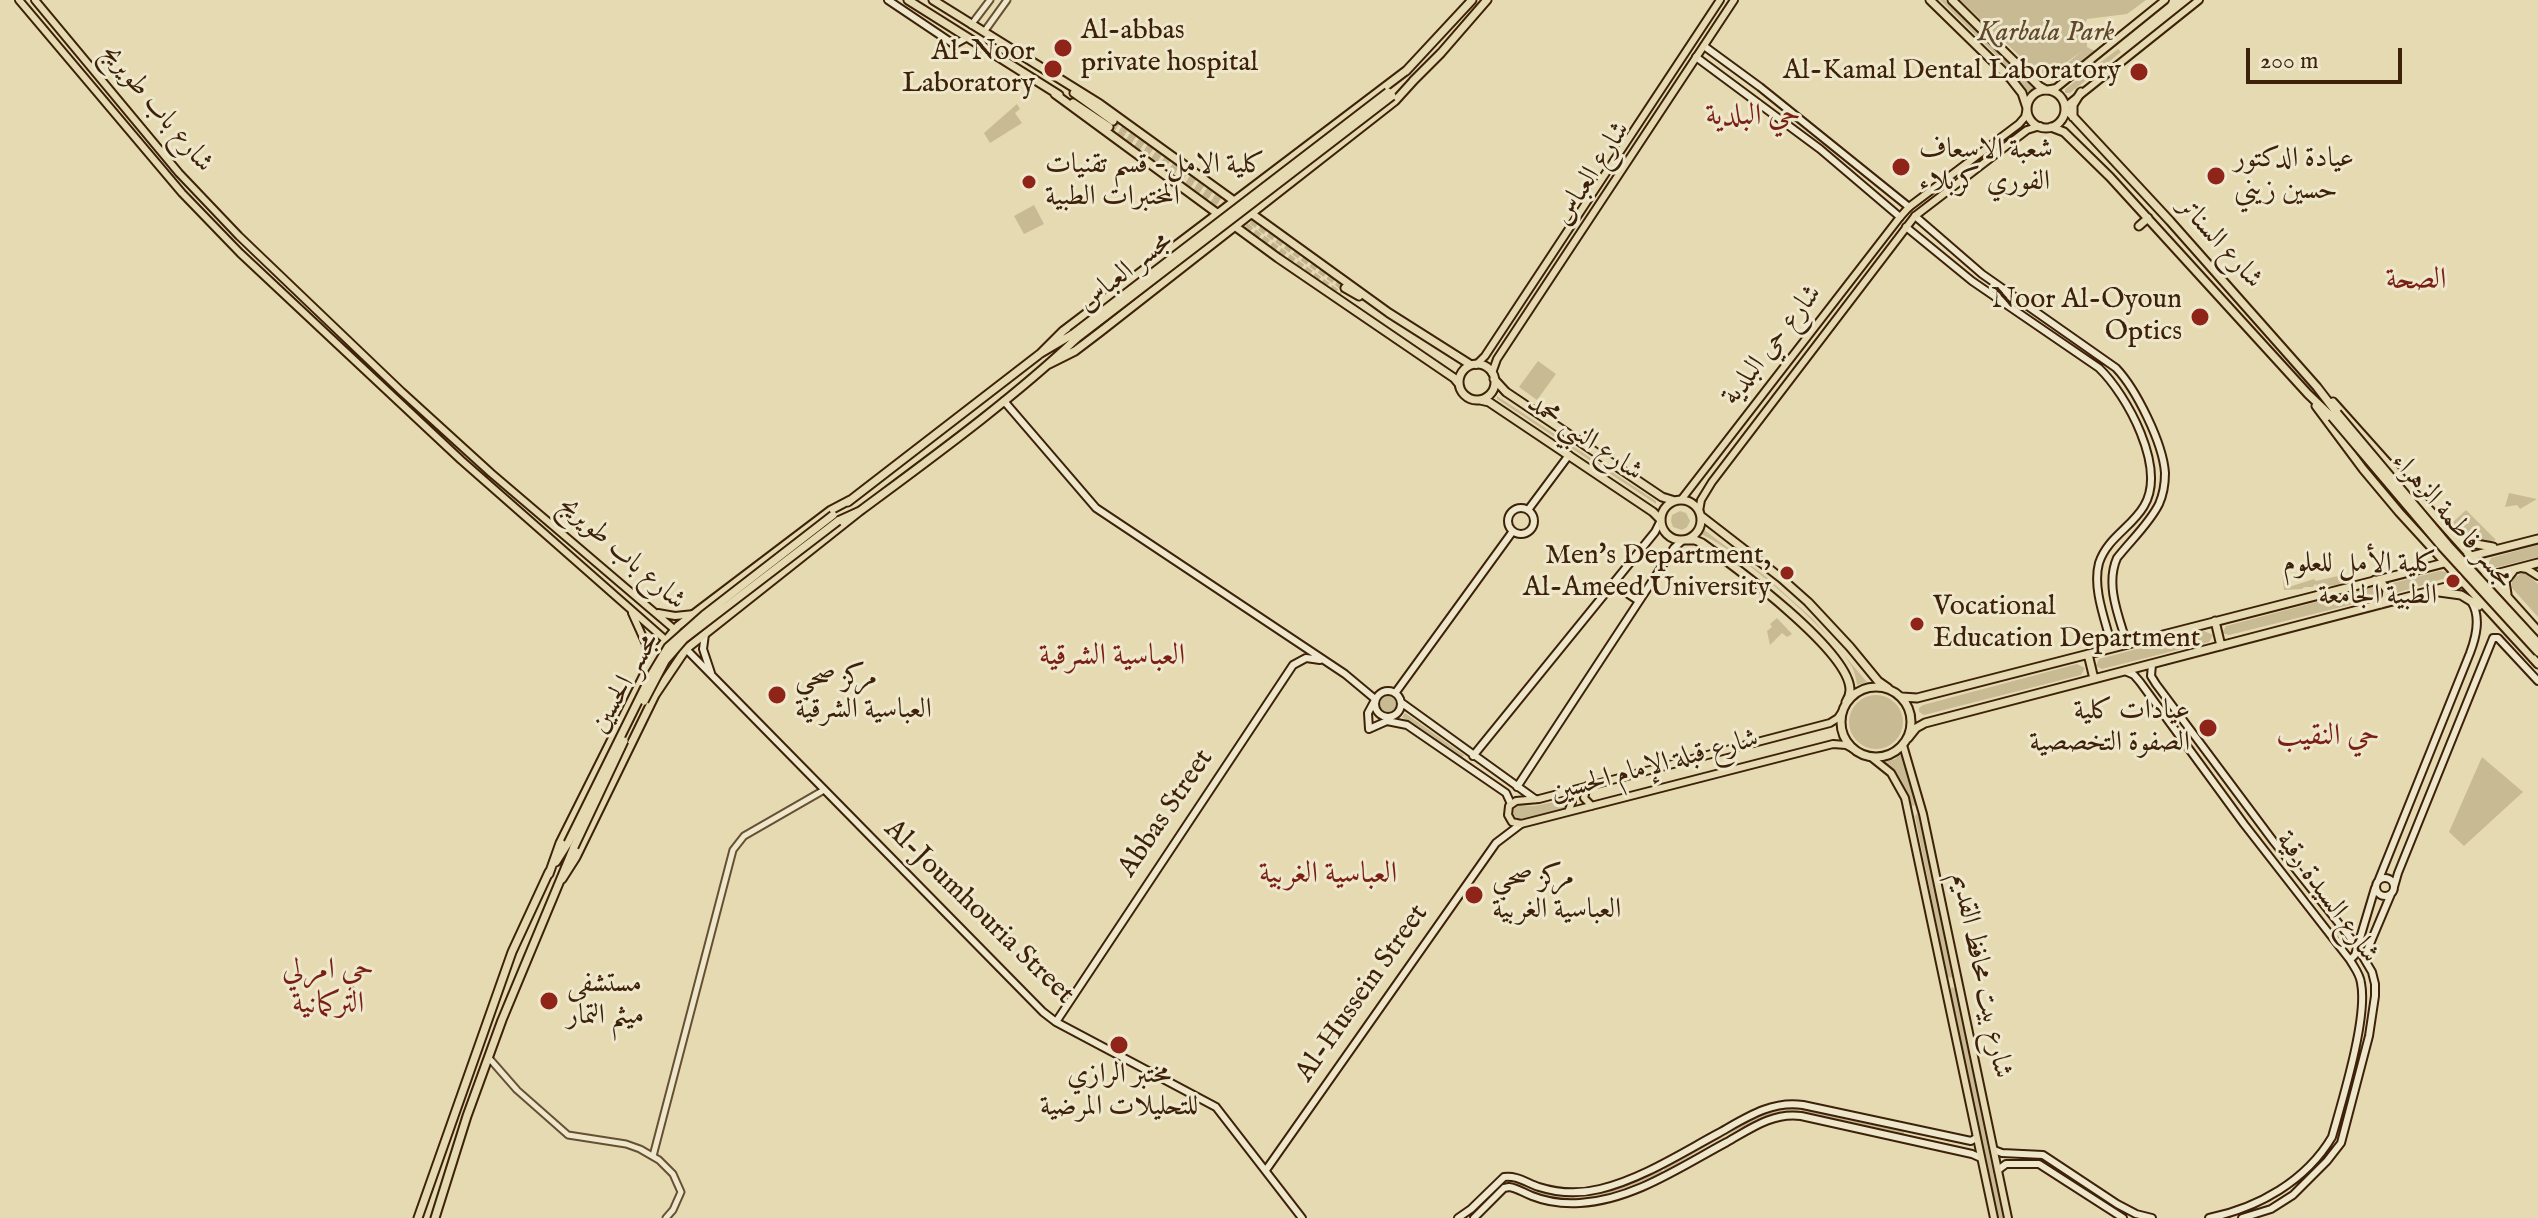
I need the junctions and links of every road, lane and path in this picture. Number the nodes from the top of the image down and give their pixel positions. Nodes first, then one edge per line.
1 (19, 0) edge
2 (35, 0) edge
3 (888, 0) edge
4 (908, 0) edge
5 (933, 0) edge
6 (990, 0) edge
7 (1007, 0) edge
8 (1472, 0) edge
9 (1487, 0) edge
10 (1720, 0) edge
11 (1734, 0) edge
12 (1930, 0) edge
13 (1952, 0) edge
14 (2165, 0) edge
15 (2199, 0) edge
16 (971, 25) junction
17 (983, 33) junction
18 (966, 38) junction
19 (1704, 46) junction
20 (1696, 57) junction
21 (1407, 70) junction
22 (1415, 79) junction
23 (1064, 83) junction
24 (107, 86) junction
25 (2043, 88) junction
26 (97, 92) junction
27 (2081, 92) junction
28 (1055, 94) junction
29 (1390, 94) junction
30 (118, 100) junction
31 (2065, 107) junction
32 (110, 108) junction
33 (2027, 108) junction
34 (2076, 122) junction
35 (2040, 126) junction
36 (2054, 127) junction
37 (1961, 167) junction
38 (2120, 168) junction
39 (1953, 173) junction
40 (1969, 175) junction
41 (2110, 177) junction
42 (1960, 182) junction
43 (2133, 183) junction
44 (1221, 190) junction
45 (1248, 191) junction
46 (2123, 191) junction
47 (1235, 200) junction
48 (1202, 204) junction
49 (1262, 205) junction
50 (1909, 207) junction
51 (1252, 213) junction
52 (1217, 214) junction
53 (1915, 216) junction
54 (1900, 217) junction
55 (2148, 218) junction
56 (1265, 222) junction
57 (1201, 226) junction
58 (2139, 226) dead end
59 (1234, 227) junction
60 (1906, 227) junction
61 (1217, 240) junction
62 (1253, 240) junction
63 (2228, 306) junction
64 (1389, 313) junction
65 (2220, 313) dead end
66 (1400, 320) junction
67 (1379, 326) junction
68 (1413, 329) junction
69 (1391, 334) junction
70 (1075, 336) junction
71 (1401, 342) junction
72 (1041, 353) junction
73 (1049, 364) junction
74 (1474, 365) junction
75 (1493, 376) junction
76 (1459, 384) junction
77 (2317, 387) junction
78 (2308, 394) junction
79 (1480, 400) junction
80 (1004, 401) junction
81 (2334, 415) junction
82 (439, 426) junction
83 (432, 433) junction
84 (452, 437) junction
85 (445, 444) junction
86 (1569, 455) junction
87 (1702, 474) junction
88 (1712, 482) junction
89 (850, 500) junction
90 (1678, 500) junction
91 (1528, 510) junction
92 (860, 511) junction
93 (1700, 513) junction
94 (835, 518) junction
95 (2439, 519) junction
96 (1661, 520) junction
97 (1513, 531) junction
98 (2420, 536) junction
99 (2538, 539) edge
100 (1683, 540) junction
101 (2428, 545) junction
102 (2507, 547) junction
103 (2470, 556) junction
104 (2444, 562) junction
105 (2538, 563) edge
106 (2418, 569) junction
107 (2518, 569) junction
108 (2488, 576) junction
109 (2538, 576) edge
110 (2373, 580) junction
111 (2463, 583) junction
112 (1613, 584) junction
113 (2429, 592) junction
114 (2470, 600) junction
115 (1639, 601) junction
116 (2512, 603) junction
117 (2380, 605) junction
118 (631, 610) junction
119 (652, 611) junction
120 (694, 614) junction
121 (2493, 616) junction
122 (2215, 621) junction
123 (674, 629) junction
124 (2538, 631) edge
125 (706, 633) junction
126 (665, 640) junction
127 (2538, 643) edge
128 (2127, 644) junction
129 (2473, 644) junction
130 (2221, 646) junction
131 (2112, 647) junction
132 (686, 649) junction
133 (2487, 650) junction
134 (2538, 652) edge
135 (2088, 654) junction
136 (2468, 658) junction
137 (1331, 664) junction
138 (2152, 664) junction
139 (2538, 664) edge
140 (649, 665) junction
141 (2481, 665) junction
142 (2125, 671) junction
143 (713, 677) junction
144 (2094, 679) junction
145 (2538, 681) edge
146 (1888, 688) junction
147 (1396, 692) junction
148 (1902, 697) junction
149 (1375, 700) junction
150 (1846, 702) junction
151 (1402, 703) junction
152 (1842, 712) junction
153 (1906, 742) junction
154 (1855, 750) junction
155 (1473, 756) junction
156 (1871, 757) junction
157 (1587, 786) junction
158 (1517, 787) junction
159 (824, 790) junction
160 (1564, 792) junction
161 (1539, 799) junction
162 (1920, 803) junction
163 (1511, 804) junction
164 (1593, 806) junction
165 (1907, 807) junction
166 (1568, 812) junction
167 (1923, 814) junction
168 (2254, 816) junction
169 (1909, 817) junction
170 (1521, 824) junction
171 (2244, 824) junction
172 (1496, 843) joint
173 (571, 845) junction
174 (2385, 868) junction
175 (2398, 873) junction
176 (549, 874) junction
177 (562, 879) junction
178 (2379, 879) junction
179 (2375, 888) junction
180 (2392, 890) junction
181 (2316, 895) junction
182 (2373, 900) junction
183 (2304, 903) junction
184 (2385, 905) junction
185 (2364, 925) junction
186 (2346, 933) junction
187 (2356, 945) junction
188 (2364, 958) junction
189 (2350, 960) junction
190 (1956, 976) junction
191 (1942, 979) junction
192 (1959, 990) junction
193 (1945, 991) junction
194 (2362, 994) junction
195 (2375, 996) junction
196 (495, 997) junction
197 (509, 1001) junction
198 (490, 1014) junction
199 (502, 1020) junction
200 (1056, 1022) junction
201 (488, 1058) junction
202 (1911, 1128) junction
203 (1976, 1138) junction
204 (1908, 1140) junction
205 (1994, 1150) junction
206 (653, 1156) junction
207 (1981, 1158) junction
208 (1266, 1170) junction
209 (1998, 1170) junction
210 (2268, 1197) junction
211 (423, 1204) junction
212 (438, 1208) junction
213 (2271, 1209) junction
214 (418, 1218) edge
215 (435, 1218) edge
216 (666, 1218) edge
217 (1302, 1218) edge
218 (1458, 1218) edge
219 (1474, 1218) edge
220 (1994, 1218) edge
221 (2008, 1218) edge
222 (2123, 1218) edge
223 (2152, 1218) edge
224 (2209, 1218) edge
225 (2242, 1218) edge

1 - 26 main road, شارع باب طويريج
2 - 24 main road, شارع باب طويريج
3 - 18 main road
4 - 18 highway
5 - 16 highway
6 - 16 street
7 - 17 street
8 - 21 highway
9 - 22 highway
10 - 74 main road, شارع العباس
11 - 19 main road, شارع العباس
12 - 33 highway
13 - 25 highway
14 - 25 main road
15 - 27 main road
16 - 17 highway
17 - 23 highway
18 - 28 highway
19 - 20 main road, شارع العباس
19 - 50 main road
20 - 54 main road
20 - 75 main road, شارع العباس
21 - 29 highway
21 - 45 highway
22 - 29 highway
22 - 49 highway
23 - 28 highway
23 - 44 highway
24 - 26 main road
24 - 30 main road, شارع باب طويريج
25 - 31 highway
25 - 33 highway
26 - 32 main road, شارع باب طويريج
27 - 31 main road
27 - 34 highway
28 - 48 highway
29 - 70 highway, مجسر العباس, bridge
30 - 32 main road
30 - 82 main road, شارع باب طويريج
31 - 34 highway, شارع السناتر
31 - 36 highway
32 - 83 main road, شارع باب طويريج
33 - 35 highway
33 - 37 main road
34 - 38 highway, شارع السناتر
35 - 36 highway
35 - 40 main road
36 - 41 highway, شارع السناتر
37 - 39 main road
37 - 40 main road
38 - 41 highway
38 - 43 highway, شارع السناتر
39 - 42 main road
39 - 50 main road
40 - 42 main road
41 - 46 highway, شارع السناتر
42 - 53 main road
43 - 46 highway
43 - 77 highway, شارع السناتر
44 - 45 highway
44 - 47 highway
45 - 47 highway
46 - 55 highway, شارع السناتر
47 - 51 highway
47 - 52 highway
48 - 52 highway
48 - 57 highway
49 - 51 highway
49 - 56 highway
50 - 54 main road, شارع حي البلدية
51 - 56 highway
51 - 59 highway
52 - 57 highway
52 - 59 highway
53 - 60 main road, شارع حي البلدية
53 - 128 main road
54 - 87 main road, شارع حي البلدية
55 - 58 highway
55 - 63 highway, شارع السناتر
56 - 64 highway
57 - 72 highway
59 - 61 highway
59 - 62 highway
60 - 88 main road, شارع حي البلدية
60 - 131 main road
61 - 62 highway
61 - 73 highway
62 - 67 highway
63 - 65 highway
63 - 78 highway, شارع السناتر
64 - 66 highway
64 - 67 highway
66 - 68 highway
66 - 69 highway
67 - 69 highway
68 - 71 highway
68 - 74 highway
69 - 71 highway
70 - 72 highway
70 - 73 highway
71 - 76 highway
72 - 89 highway
73 - 80 highway
74 - 75 highway
74 - 76 highway
75 - 79 highway
75 - 90 highway, شارع النبي محمد
76 - 79 highway
77 - 81 highway, شارع السناتر
77 - 95 highway
78 - 81 highway, شارع السناتر
78 - 98 highway
79 - 86 highway, شارع النبي محمد
80 - 92 highway
80 - 137 main road
81 - 127 highway, مجسر فاطمة الزهراء, bridge
81 - 134 highway, مجسر فاطمة الزهراء, bridge
82 - 83 main road
82 - 84 main road, شارع باب طويريج
83 - 85 main road, شارع باب طويريج
84 - 85 main road
84 - 119 main road, شارع باب طويريج
85 - 118 main road, شارع باب طويريج
86 - 91 main road
86 - 96 highway, شارع النبي محمد
87 - 88 main road
87 - 90 main road, شارع حي البلدية
88 - 93 main road, شارع حي البلدية
89 - 94 highway
89 - 120 highway
90 - 93 highway
90 - 96 highway
91 - 97 main road
91 - 97 main road
92 - 94 highway
92 - 125 highway
93 - 100 highway
93 - 146 highway
94 - 173 highway, مجسر الحسين, bridge
95 - 98 highway
95 - 102 highway
95 - 103 highway
96 - 100 highway
96 - 112 main road
97 - 147 main road
98 - 101 highway
99 - 102 highway
100 - 115 main road
100 - 150 highway
101 - 104 highway
101 - 106 highway
102 - 103 highway
103 - 104 highway
103 - 108 highway
104 - 106 highway
104 - 111 highway
105 - 107 highway
106 - 110 highway
107 - 108 highway
107 - 109 main road
107 - 116 highway
108 - 111 highway
108 - 116 highway
110 - 117 highway
110 - 122 highway
111 - 113 highway
111 - 121 highway
112 - 115 main road
112 - 155 main road
113 - 114 highway
113 - 117 highway
114 - 121 highway
114 - 129 main road
115 - 158 main road
116 - 121 highway
116 - 124 highway
117 - 130 highway
118 - 126 main road, شارع باب طويريج
118 - 140 main road
119 - 120 main road
119 - 123 main road, شارع باب طويريج
120 - 123 highway
121 - 139 highway
122 - 128 highway
122 - 130 highway
123 - 126 highway
123 - 132 main road, شارع باب طويريج
125 - 132 highway
125 - 143 main road
126 - 132 main road, شارع باب طويريج
126 - 140 highway
128 - 131 highway
129 - 133 main road
129 - 136 main road
130 - 138 highway
131 - 135 highway
132 - 143 main road, Al-Joumhouria Street
132 - 177 highway
133 - 141 main road
133 - 145 main road
135 - 144 highway
135 - 148 highway
136 - 141 main road
136 - 174 main road
137 - 149 main road
137 - 200 main road, Abbas Street
138 - 142 highway
138 - 168 main road, شارع السيدة رقية
140 - 176 highway
141 - 175 main road
142 - 144 highway
142 - 171 main road, شارع السيدة رقية
143 - 159 main road, Al-Joumhouria Street
144 - 153 highway
146 - 148 highway
146 - 150 highway
147 - 149 main road
147 - 151 main road
148 - 153 highway
149 - 151 main road
149 - 163 main road
150 - 152 highway
151 - 155 main road
152 - 154 highway
152 - 157 main road
153 - 156 highway
153 - 162 main road, شارع بيت محافظ القديم
154 - 156 highway
154 - 164 main road, شارع قبلة الإمام الحسين
155 - 158 main road
156 - 165 main road, شارع بيت محافظ القديم
157 - 160 main road
157 - 164 main road
158 - 161 main road
159 - 200 main road, Al-Joumhouria Street
159 - 206 street
160 - 161 main road
160 - 166 main road
161 - 163 main road
162 - 165 main road
162 - 167 main road, شارع بيت محافظ القديم
163 - 170 main road
164 - 166 main road, شارع قبلة الإمام الحسين
165 - 169 main road, شارع بيت محافظ القديم
166 - 170 main road, شارع قبلة الإمام الحسين
167 - 169 main road
167 - 190 main road, شارع بيت محافظ القديم
168 - 171 main road
168 - 181 main road, شارع السيدة رقية
169 - 191 main road, شارع بيت محافظ القديم
170 - 172 main road, شارع قبلة الإمام الحسين
171 - 183 main road, شارع السيدة رقية
172 - 208 main road, Al-Hussein Street
173 - 176 highway
173 - 177 highway
174 - 175 main road
174 - 178 main road
175 - 180 main road
176 - 196 highway
177 - 197 highway
178 - 179 main road
178 - 180 main road
179 - 180 main road
179 - 182 main road
180 - 184 main road
181 - 183 main road
181 - 186 main road, شارع السيدة رقية
182 - 184 main road
182 - 185 main road
183 - 189 main road, شارع السيدة رقية
184 - 188 main road
185 - 186 main road
185 - 187 main road
186 - 187 main road, شارع السيدة رقية
187 - 188 main road, شارع السيدة رقية
187 - 189 main road
188 - 195 main road, شارع السيدة رقية
189 - 194 main road, شارع السيدة رقية
190 - 191 main road
190 - 192 main road, شارع بيت محافظ القديم
191 - 193 main road, شارع بيت محافظ القديم
192 - 193 main road
192 - 205 main road, شارع بيت محافظ القديم
193 - 203 main road, شارع بيت محافظ القديم
194 - 195 main road
194 - 210 main road, شارع السيدة رقية
195 - 213 main road, شارع السيدة رقية
196 - 197 highway
196 - 198 highway
197 - 199 highway
198 - 199 highway
198 - 211 highway
199 - 201 highway
200 - 208 main road, Al-Joumhouria Street
201 - 206 street
201 - 212 highway
202 - 203 main road
202 - 204 main road
202 - 218 main road
203 - 207 main road, شارع بيت محافظ القديم
204 - 207 main road
204 - 219 main road
205 - 209 main road, شارع بيت محافظ القديم
205 - 223 main road
206 - 216 street
207 - 220 main road, شارع بيت محافظ القديم
208 - 217 main road, Al-Joumhouria Street
209 - 221 main road, شارع بيت محافظ القديم
209 - 222 main road
210 - 213 main road
210 - 224 main road, شارع السيدة رقية
211 - 212 highway
211 - 214 highway
212 - 215 highway
213 - 225 main road, شارع السيدة رقية

